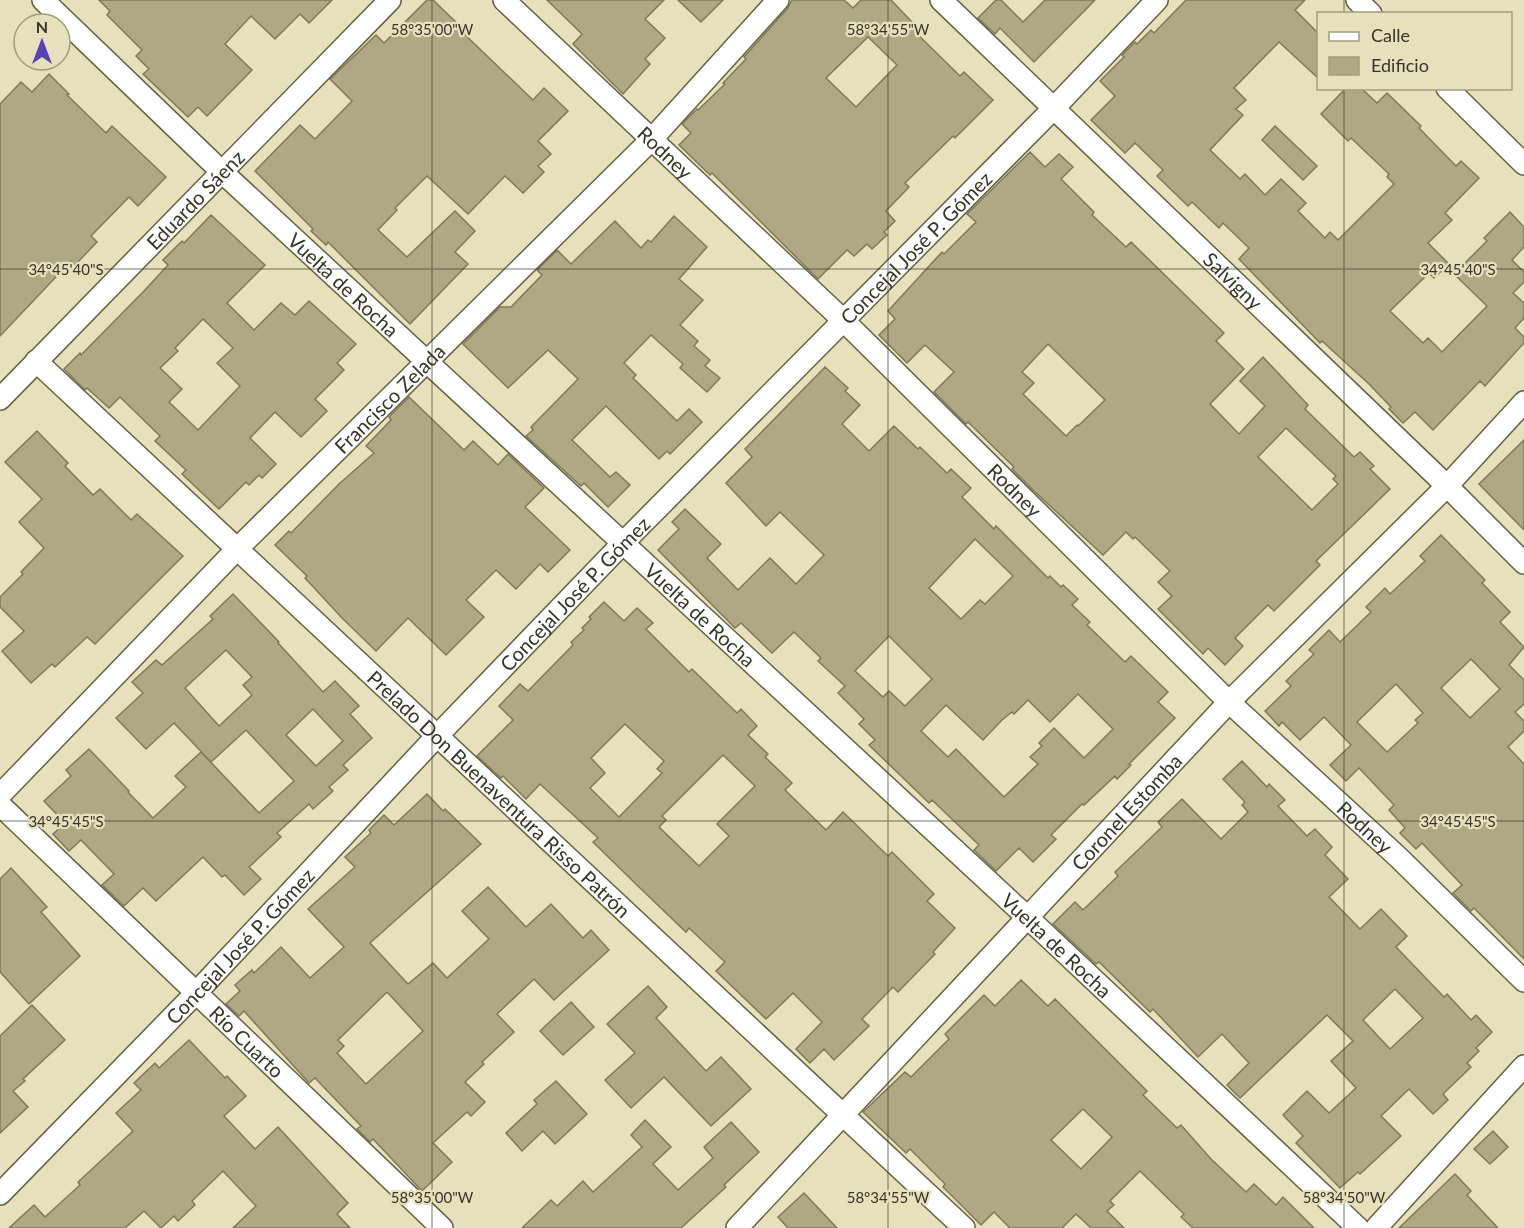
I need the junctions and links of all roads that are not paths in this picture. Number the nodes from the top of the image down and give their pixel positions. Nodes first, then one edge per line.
1 (43, 0) edge
2 (390, 0) edge
3 (504, 0) edge
4 (778, 0) edge
5 (941, 0) edge
6 (1157, 0) edge
7 (1357, 0) edge
8 (1369, 12) edge
9 (1450, 90) edge
10 (1053, 109) junction
11 (651, 140) junction
12 (1524, 164) edge
13 (222, 172) junction
14 (843, 321) junction
15 (36, 361) junction
16 (427, 362) junction
17 (0, 399) edge
18 (1524, 402) edge
19 (1447, 486) junction
20 (624, 542) junction
21 (237, 549) junction
22 (1524, 563) edge
23 (1229, 702) junction
24 (437, 736) junction
25 (0, 795) edge
26 (0, 805) edge
27 (1027, 917) junction
28 (1524, 981) edge
29 (195, 993) junction
30 (1524, 1066) edge
31 (844, 1114) junction
32 (0, 1194) edge
33 (442, 1228) edge
34 (737, 1228) edge
35 (964, 1228) edge
36 (1358, 1228) edge
37 (1376, 1228) edge

1 - 13 street, Vuelta de Rocha
2 - 13 street, Eduardo Sáenz
3 - 11 street, Rodney
4 - 11 street, Francisco Zelada
5 - 10 street, Salvigny
6 - 10 street, Concejal José P. Gómez
7 - 8 street
9 - 12 street
10 - 14 street, Concejal José P. Gómez
10 - 19 street, Salvigny
11 - 14 street, Rodney
11 - 16 street, Francisco Zelada
13 - 15 street, Eduardo Sáenz
13 - 16 street, Vuelta de Rocha
14 - 20 street, Concejal José P. Gómez
14 - 23 street, Rodney
15 - 17 street, Eduardo Sáenz
15 - 21 street, Prelado Don Buenaventura Risso Patrón
16 - 20 street, Vuelta de Rocha
16 - 21 street, Francisco Zelada
18 - 19 street, Coronel Estomba
19 - 22 street, Salvigny
19 - 23 street, Coronel Estomba
20 - 24 street, Concejal José P. Gómez
20 - 27 street, Vuelta de Rocha
21 - 24 street, Prelado Don Buenaventura Risso Patrón
21 - 25 street, Francisco Zelada
23 - 27 street, Coronel Estomba
23 - 28 street, Rodney
24 - 29 street, Concejal José P. Gómez
24 - 31 street, Prelado Don Buenaventura Risso Patrón
26 - 29 street, Río Cuarto
27 - 31 street, Coronel Estomba
27 - 36 street, Vuelta de Rocha
29 - 32 street, Concejal José P. Gómez
29 - 33 street, Río Cuarto
30 - 37 street
31 - 34 street, Coronel Estomba
31 - 35 street, Prelado Don Buenaventura Risso Patrón

